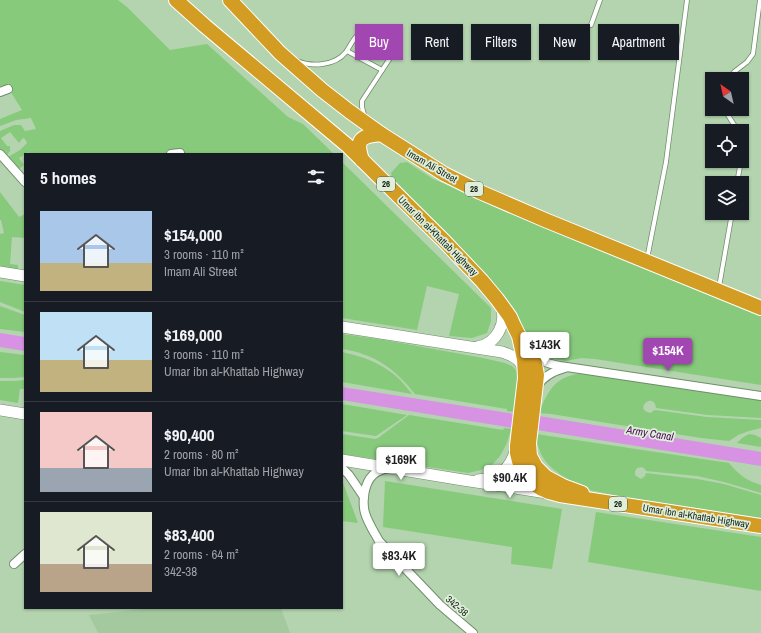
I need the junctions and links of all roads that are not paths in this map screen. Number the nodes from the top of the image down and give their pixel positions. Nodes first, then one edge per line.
1 (176, 0) edge
2 (230, 0) edge
3 (600, 0) edge
4 (687, 0) edge
5 (760, 0) edge
6 (591, 25) dead end
7 (347, 51) junction
8 (280, 53) junction
9 (382, 70) junction
10 (734, 72) edge
11 (8, 88) dead end
12 (0, 92) edge
13 (378, 132) junction
14 (0, 154) edge
15 (362, 160) junction
16 (24, 181) edge
17 (731, 220) edge
18 (646, 261) junction
19 (0, 272) edge
20 (24, 276) edge
21 (718, 290) junction
22 (497, 299) junction
23 (761, 308) edge
24 (510, 317) junction
25 (343, 327) edge
26 (528, 347) junction
27 (472, 348) junction
28 (572, 368) junction
29 (524, 379) junction
30 (536, 390) junction
31 (761, 396) edge
32 (0, 410) edge
33 (527, 411) junction
34 (24, 414) edge
35 (522, 435) junction
36 (343, 460) edge
37 (388, 467) junction
38 (343, 469) edge
39 (463, 480) junction
40 (560, 495) junction
41 (364, 497) junction
42 (629, 505) junction
43 (761, 526) edge
44 (24, 555) edge
45 (14, 564) dead end
46 (473, 633) edge

1 - 15 highway, Umar ibn al-Khattab Highway / 26
2 - 8 highway, Imam Ali Street / 28
3 - 6 lane
4 - 18 lane
5 - 10 lane
7 - 8 lane
7 - 9 lane
7 - 9 lane
8 - 13 highway, Imam Ali Street / 28
9 - 13 lane
11 - 12 street
13 - 15 highway
13 - 18 highway, Imam Ali Street / 28
14 - 16 street
15 - 22 highway, Umar ibn al-Khattab Highway / 26
17 - 21 lane
18 - 21 highway, Imam Ali Street / 28
19 - 20 main road
21 - 23 highway, Imam Ali Street / 28
22 - 24 highway, Umar ibn al-Khattab Highway / 26
22 - 27 main road
24 - 26 highway
24 - 29 highway, Umar ibn al-Khattab Highway / 26
25 - 27 main road
26 - 28 street
26 - 30 highway
27 - 29 main road
28 - 30 street
28 - 31 street
29 - 33 highway, Umar ibn al-Khattab Highway / 26
30 - 33 highway
32 - 34 main road
33 - 35 highway, Umar ibn al-Khattab Highway / 26
35 - 39 main road, Umar ibn al-Khattab Highway / 26
35 - 40 highway, Umar ibn al-Khattab Highway / 26
35 - 42 highway
36 - 37 main road, Umar ibn al-Khattab Highway / 26
37 - 39 main road, Umar ibn al-Khattab Highway / 26
37 - 41 street
38 - 41 street
39 - 40 main road, Umar ibn al-Khattab Highway / 26
40 - 42 highway, Umar ibn al-Khattab Highway / 26
41 - 46 street, 342-38
42 - 43 highway, Umar ibn al-Khattab Highway / 26
44 - 45 street

